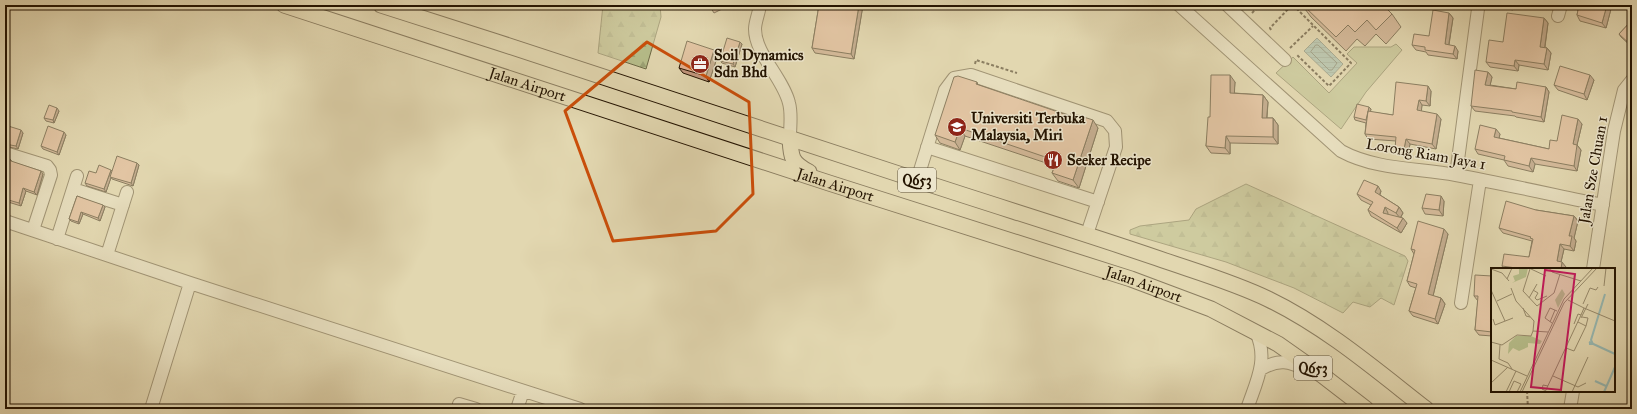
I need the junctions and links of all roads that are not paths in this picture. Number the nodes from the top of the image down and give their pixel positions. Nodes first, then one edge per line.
1 (284, 5) edge
2 (381, 5) edge
3 (760, 5) edge
4 (1179, 5) edge
5 (1227, 5) edge
6 (1478, 9) dead end
7 (1290, 57) road end
8 (1632, 80) edge
9 (790, 137) junction
10 (927, 147) junction
11 (5, 153) edge
12 (1456, 175) junction
13 (77, 176) dead end
14 (917, 180) junction
15 (1480, 180) junction
16 (829, 183) junction
17 (73, 189) junction
18 (127, 192) dead end
19 (1098, 202) junction
20 (123, 205) junction
21 (1603, 205) junction
22 (5, 220) edge
23 (34, 230) junction
24 (1087, 234) junction
25 (57, 239) junction
26 (107, 255) junction
27 (1593, 268) edge
28 (190, 283) junction
29 (1460, 303) dead end
30 (1256, 332) junction
31 (1261, 369) junction
32 (1322, 375) junction
33 (523, 391) junction
34 (1573, 392) edge
35 (459, 404) dead end
36 (151, 409) edge
37 (476, 409) edge
38 (517, 409) edge
39 (580, 409) edge
40 (1247, 409) edge
41 (1366, 409) edge
42 (1426, 409) edge
43 (1570, 409) edge

1 - 16 main road, Jalan Airport / Q653
2 - 9 main road, Jalan Airport / Q653
3 - 9 street
4 - 12 street, Lorong Riam Jaya 1
5 - 7 street
6 - 12 street
8 - 21 street, Jalan Sze Chuan 1
9 - 14 main road, Jalan Airport / Q653
9 - 16 main road
10 - 14 street
10 - 19 street
10 - 19 street
11 - 23 street
12 - 15 street, Lorong Riam Jaya 1
13 - 17 street
14 - 24 main road, Jalan Airport / Q653
15 - 21 street, Lorong Riam Jaya 1
15 - 29 street
16 - 30 main road, Jalan Airport / Q653
17 - 20 street
17 - 25 street
18 - 20 street
19 - 24 street
20 - 26 street
21 - 27 street, Jalan Sze Chuan 1
22 - 23 street
23 - 25 street
24 - 42 main road, Jalan Airport / Q653
25 - 26 street
26 - 28 street
28 - 33 street
28 - 36 street
30 - 31 street
30 - 32 main road, Jalan Airport / Q653
31 - 32 street
31 - 40 street
32 - 41 main road, Jalan Airport / Q653
33 - 38 street
33 - 39 street
34 - 43 street
35 - 37 street

